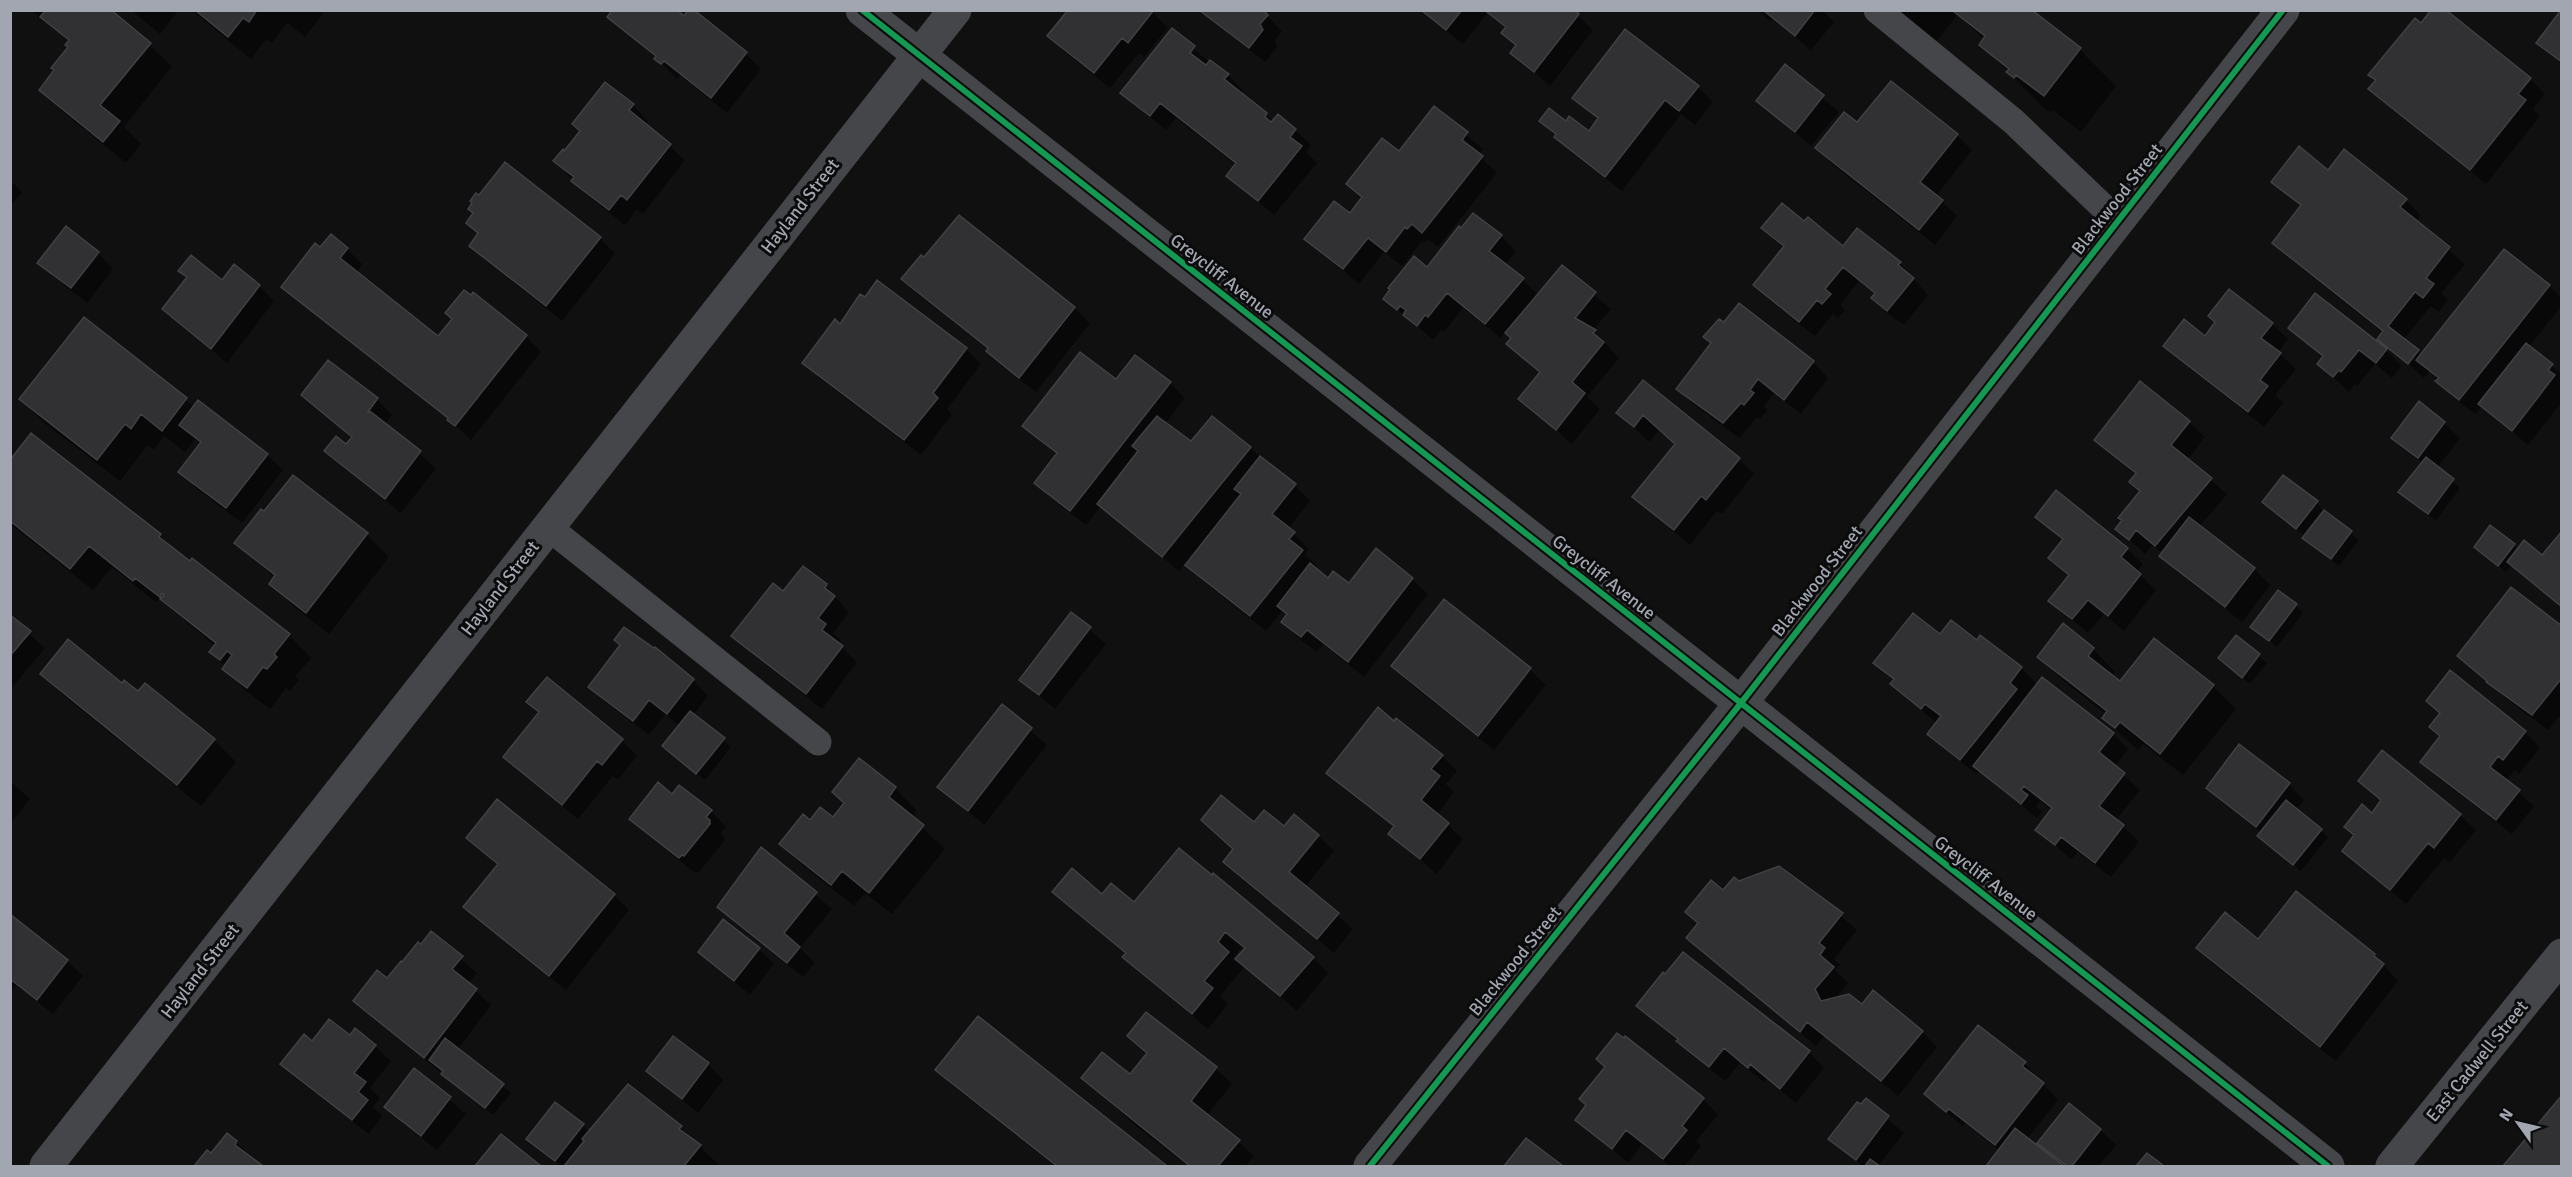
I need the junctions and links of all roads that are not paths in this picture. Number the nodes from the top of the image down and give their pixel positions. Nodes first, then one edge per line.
1 (862, 10) edge
2 (955, 10) edge
3 (1877, 10) edge
4 (2283, 10) edge
5 (918, 56) junction
6 (2118, 221) junction
7 (549, 527) junction
8 (1741, 703) junction
9 (818, 742) dead end
10 (2562, 955) edge
11 (46, 1167) edge
12 (1370, 1167) edge
13 (2328, 1167) edge
14 (2392, 1167) edge

1 - 5 street, Greycliff Avenue
2 - 5 street, Hayland Street
3 - 6 lane
4 - 6 street, Blackwood Street
5 - 7 street, Hayland Street
5 - 8 street, Greycliff Avenue
6 - 8 street, Blackwood Street
7 - 9 lane
7 - 11 street, Hayland Street
8 - 12 street, Blackwood Street
8 - 13 street, Greycliff Avenue
10 - 14 street, East Cadwell Street

